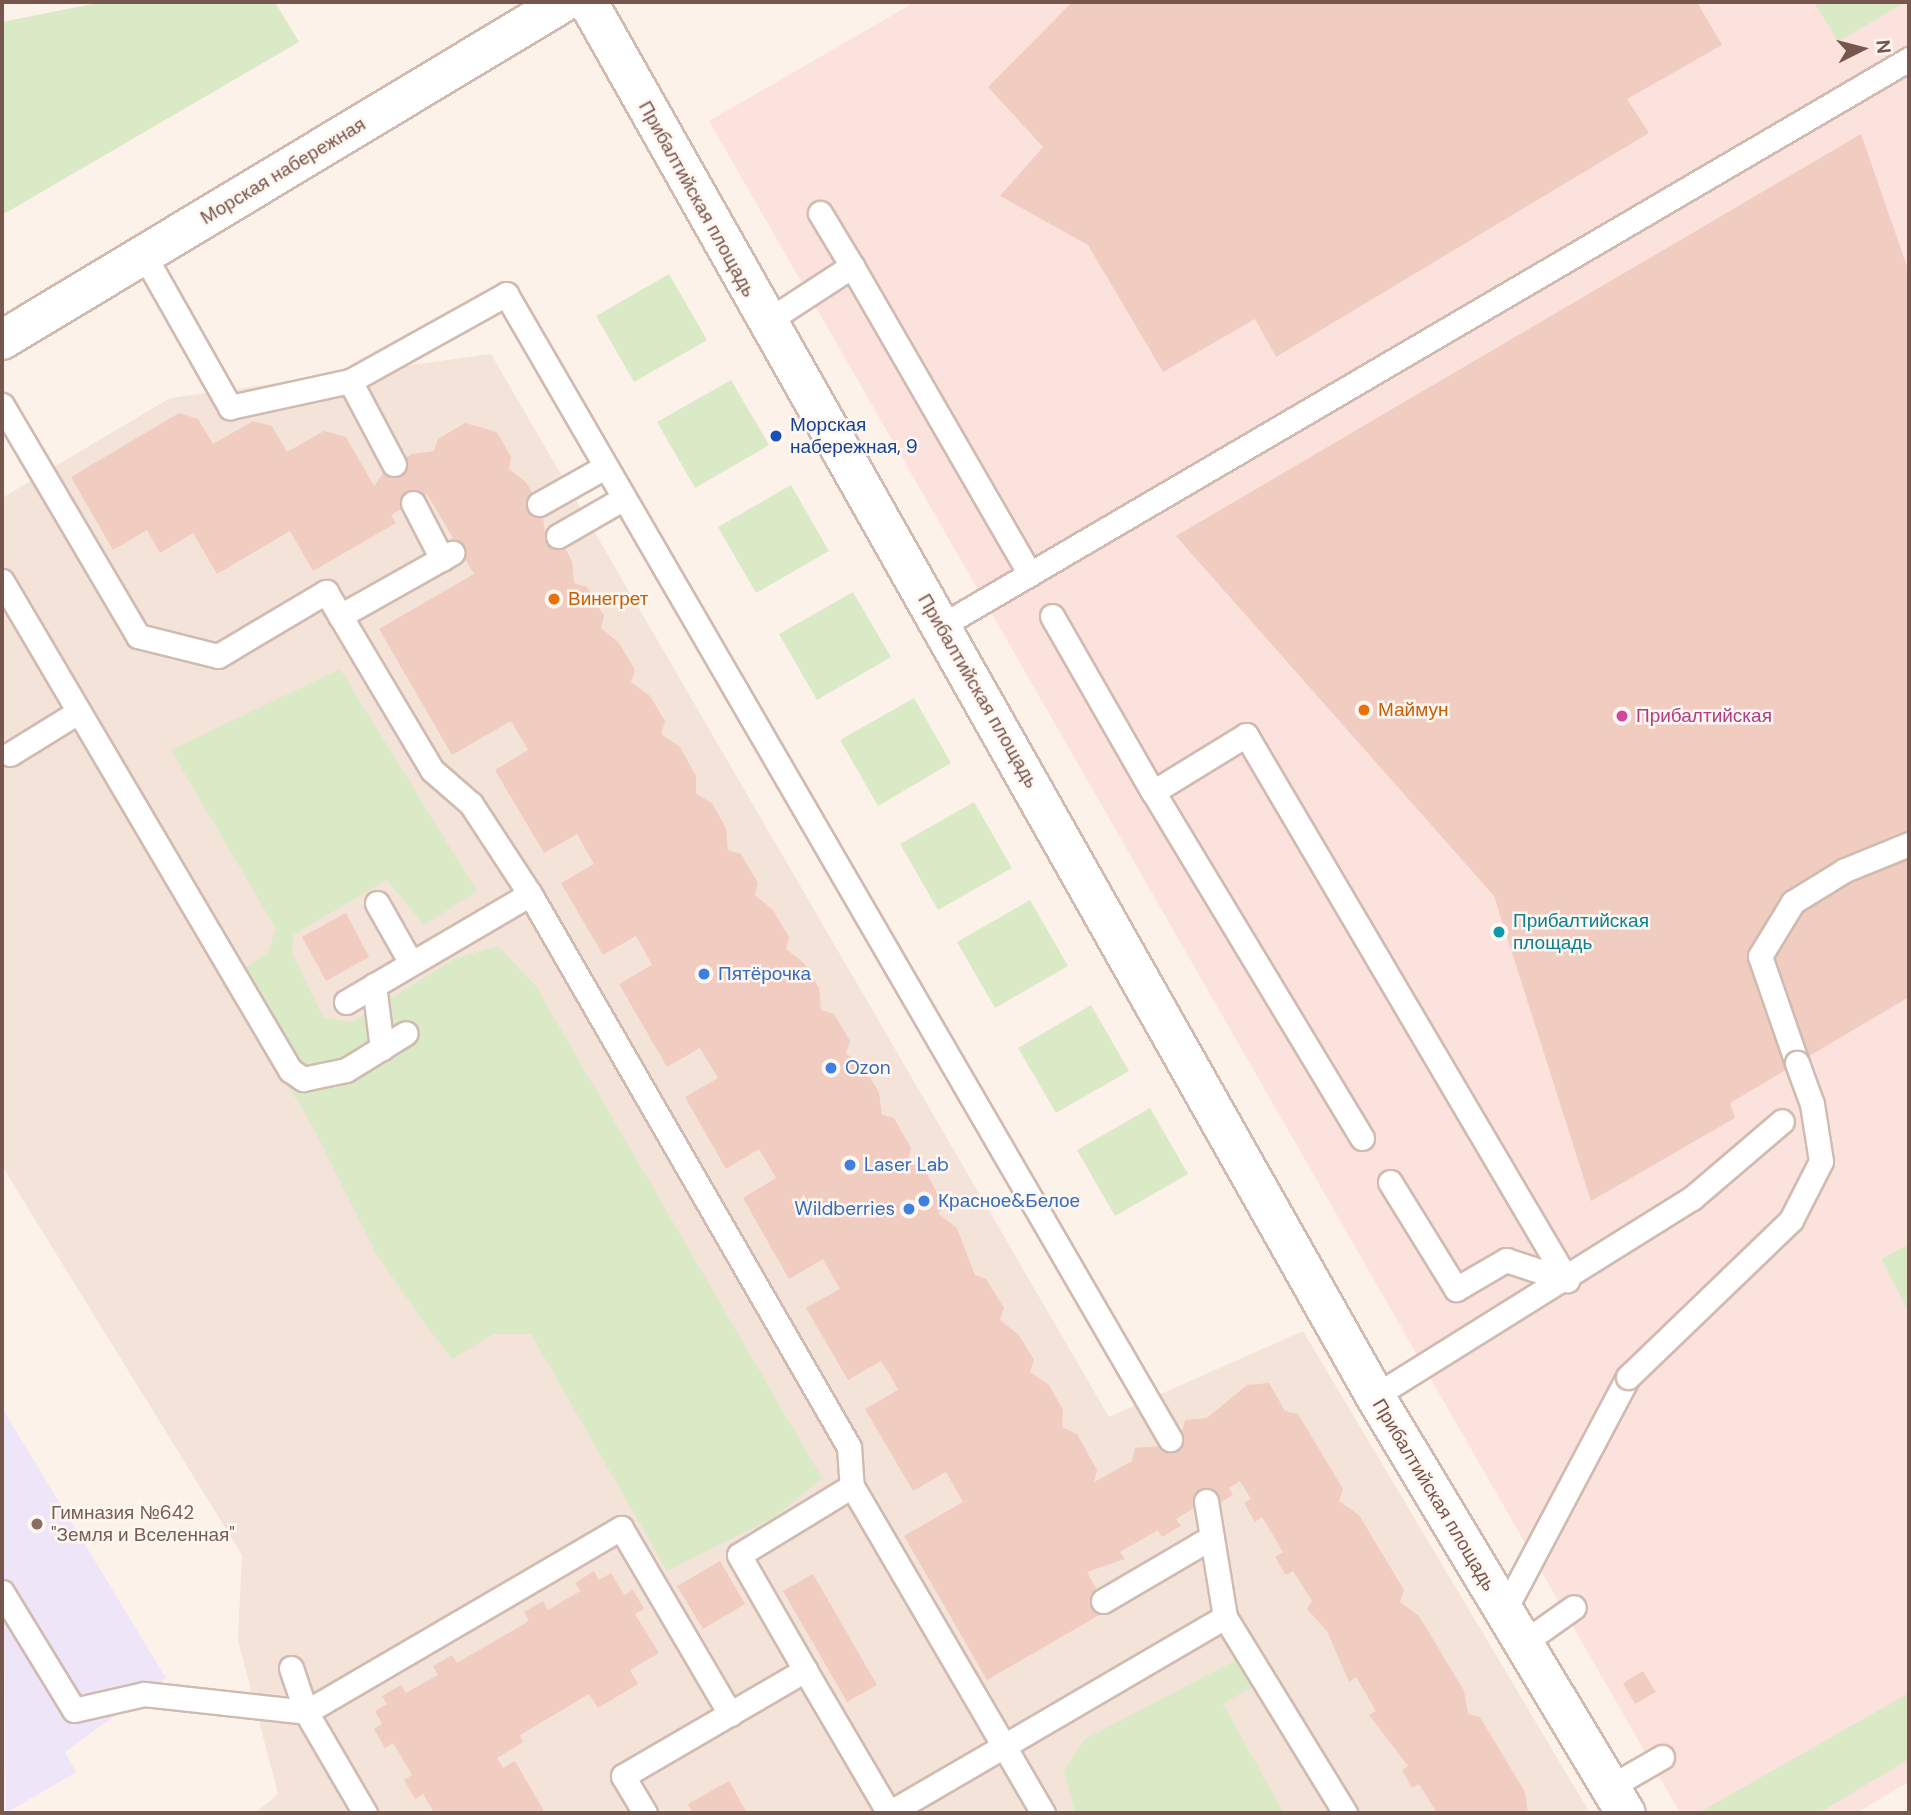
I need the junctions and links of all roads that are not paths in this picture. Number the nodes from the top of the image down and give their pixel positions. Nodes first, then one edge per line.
1 (564, 2) edge
2 (588, 2) edge
3 (1909, 59) edge
4 (820, 213) dead end
5 (144, 255) junction
6 (852, 266) junction
7 (766, 323) junction
8 (2, 340) edge
9 (349, 380) junction
10 (2, 405) edge
11 (394, 464) dead end
12 (606, 467) junction
13 (624, 498) junction
14 (412, 503) dead end
15 (539, 504) dead end
16 (558, 536) dead end
17 (1030, 574) junction
18 (2, 581) edge
19 (340, 616) junction
20 (1052, 616) dead end
21 (941, 626) junction
22 (78, 712) junction
23 (10, 754) dead end
24 (1153, 792) junction
25 (1909, 844) edge
26 (530, 894) junction
27 (377, 903) dead end
28 (411, 963) junction
29 (374, 985) junction
30 (346, 1002) dead end
31 (406, 1033) dead end
32 (382, 1048) junction
33 (1782, 1121) dead end
34 (1362, 1138) dead end
35 (1390, 1182) dead end
36 (1567, 1280) junction
37 (1374, 1396) junction
38 (1170, 1439) dead end
39 (852, 1486) junction
40 (1206, 1501) dead end
41 (1212, 1537) junction
42 (2, 1592) edge
43 (1103, 1601) dead end
44 (1574, 1607) dead end
45 (1226, 1617) junction
46 (1514, 1627) junction
47 (291, 1668) dead end
48 (805, 1670) junction
49 (306, 1712) junction
50 (730, 1714) junction
51 (1004, 1746) junction
52 (1662, 1757) dead end
53 (1618, 1800) edge
54 (365, 1813) edge
55 (645, 1813) edge
56 (1043, 1813) edge
57 (1345, 1813) edge

1 - 5 street, Морская набережная
2 - 7 street, Прибалтийская площадь
3 - 17 lane
4 - 6 lane
5 - 8 street, Морская набережная
5 - 9 lane
6 - 7 lane
6 - 17 lane
7 - 21 street, Прибалтийская площадь
9 - 11 lane
9 - 12 lane
10 - 19 lane
12 - 13 lane
12 - 15 lane
13 - 16 lane
13 - 38 lane
14 - 19 lane
17 - 21 lane
18 - 22 lane
19 - 26 lane
20 - 24 lane
21 - 37 street, Прибалтийская площадь
22 - 23 lane
22 - 32 lane
24 - 34 lane
24 - 36 lane
25 - 46 lane, bridge
26 - 28 lane
26 - 39 lane
27 - 28 lane
28 - 29 lane
29 - 30 lane
29 - 32 lane
31 - 32 lane
33 - 36 lane
35 - 36 lane
36 - 37 lane
37 - 46 street, Прибалтийская площадь
39 - 48 lane
39 - 51 lane
40 - 41 lane
41 - 43 lane
41 - 45 lane
42 - 49 lane
44 - 46 lane
45 - 51 lane
45 - 57 lane
46 - 53 street, Прибалтийская площадь
47 - 49 lane
48 - 50 lane
48 - 51 lane
49 - 50 lane
49 - 54 lane
50 - 55 lane
51 - 56 lane
52 - 53 lane

